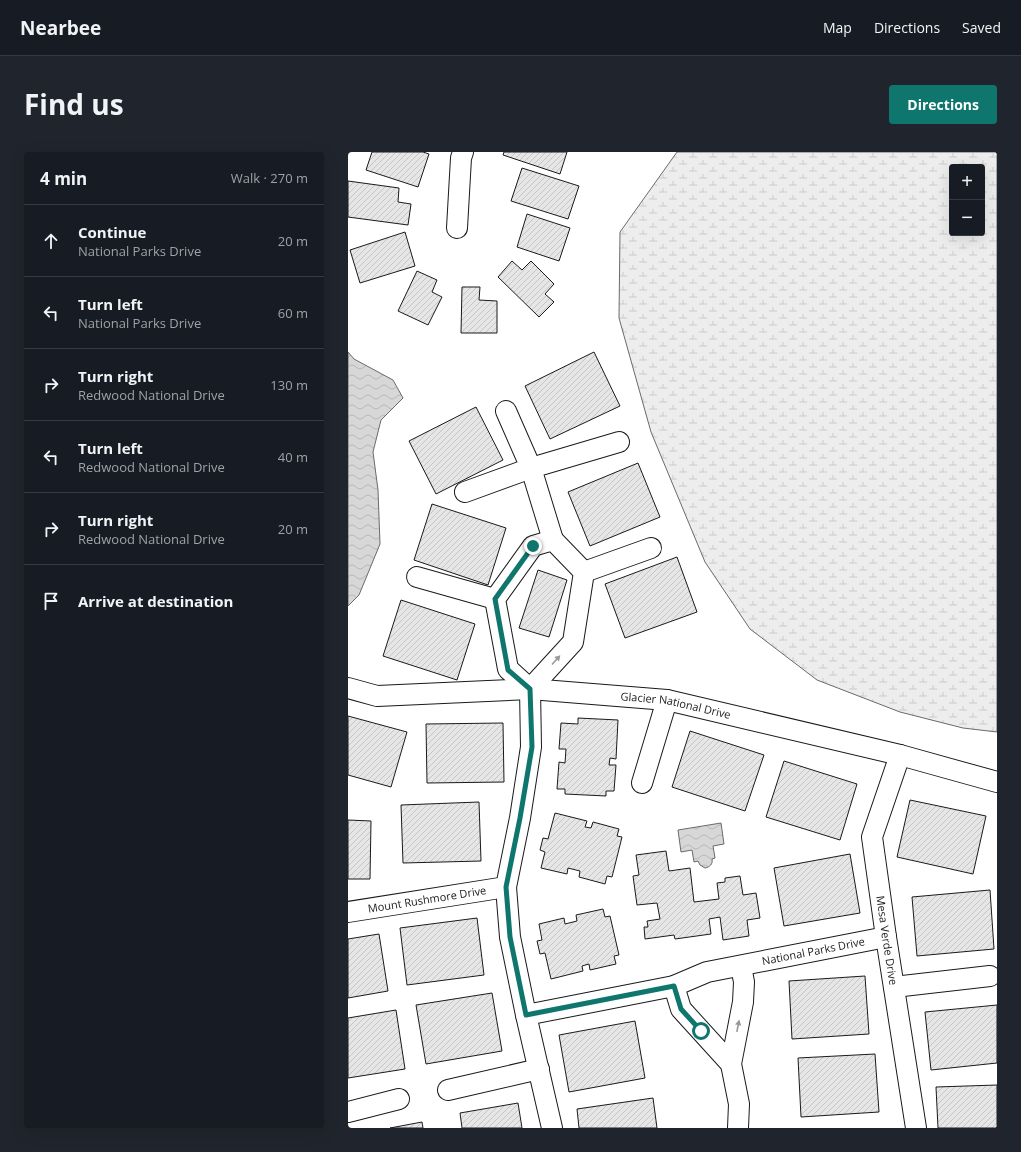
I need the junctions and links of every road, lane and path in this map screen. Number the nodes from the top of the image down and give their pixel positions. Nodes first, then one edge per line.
1 (463, 152) edge
2 (457, 228) dead end
3 (506, 411) dead end
4 (619, 442) dead end
5 (531, 468) junction
6 (465, 492) dead end
7 (553, 540) junction
8 (651, 548) dead end
9 (584, 572) junction
10 (418, 577) dead end
11 (495, 599) junction
12 (348, 688) edge
13 (530, 689) junction
14 (667, 700) junction
15 (900, 755) junction
16 (997, 782) edge
17 (642, 783) dead end
18 (506, 887) junction
19 (348, 912) edge
20 (886, 937) junction
21 (741, 966) junction
22 (990, 976) dead end
23 (674, 986) junction
24 (894, 987) junction
25 (526, 1015) junction
26 (731, 1064) junction
27 (539, 1069) junction
28 (448, 1090) dead end
29 (400, 1099) dead end
30 (738, 1104) junction
31 (348, 1112) edge
32 (552, 1128) edge
33 (738, 1128) edge
34 (751, 1128) edge
35 (914, 1128) edge

1 - 2 street
3 - 5 street
4 - 5 street
5 - 6 street
5 - 7 street
7 - 9 street
7 - 11 street
8 - 9 street
13 -> 9 street
10 - 11 street
11 - 13 street
12 - 13 street, Glacier National Drive
13 - 14 street, Glacier National Drive
13 - 18 street
14 - 15 street, Glacier National Drive
14 - 17 street
15 - 16 street, Glacier National Drive
15 - 20 street, Mesa Verde Drive
18 - 19 street, Mount Rushmore Drive
18 - 25 street
20 - 21 street, National Parks Drive
20 - 24 street, Mesa Verde Drive
21 - 23 street, National Parks Drive
26 -> 21 street
22 - 24 street
23 - 25 street, National Parks Drive
23 - 26 street
24 - 35 street, Mesa Verde Drive
25 - 27 street
26 - 30 street
27 - 28 street
27 - 32 street
29 - 31 street
30 - 33 street
30 - 34 street

